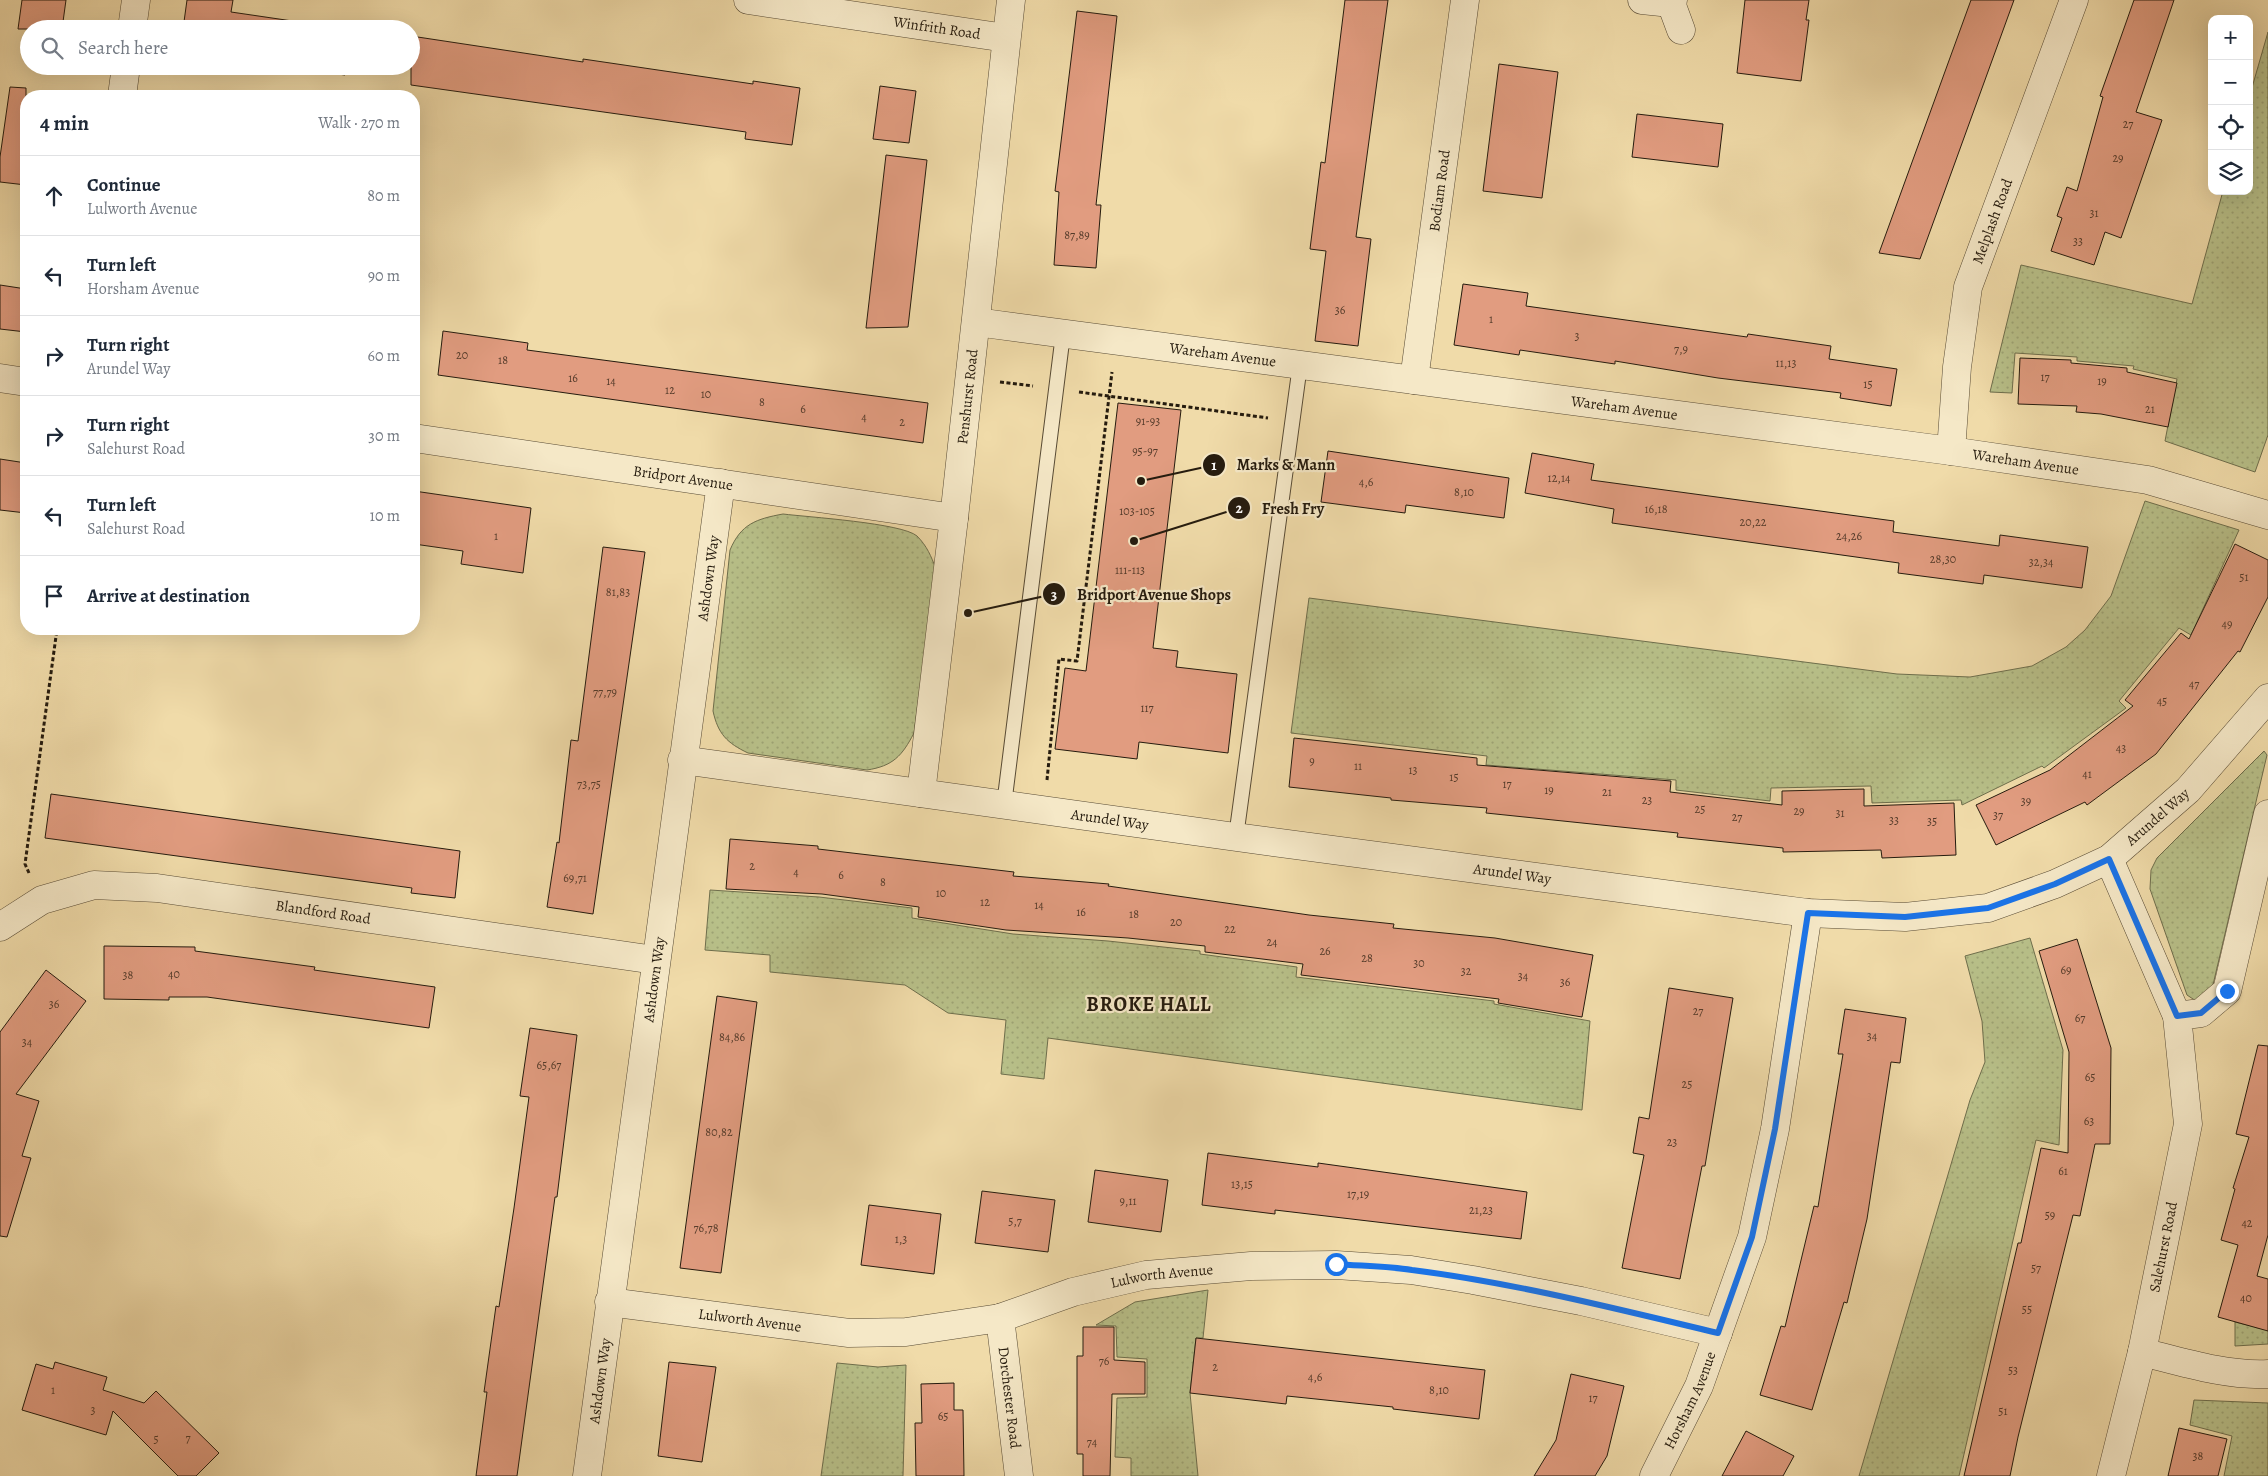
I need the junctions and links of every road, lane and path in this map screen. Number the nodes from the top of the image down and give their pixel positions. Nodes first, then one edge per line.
1 (136, 0) edge
2 (748, 0) edge
3 (1011, 0) edge
4 (1465, 0) edge
5 (1642, 0) edge
6 (2074, 0) edge
7 (1672, 2) edge
8 (133, 20) edge
9 (1681, 30) dead end
10 (1006, 38) junction
11 (125, 75) edge
12 (123, 90) edge
13 (976, 322) junction
14 (1063, 334) junction
15 (1116, 341) junction
16 (1300, 365) junction
17 (969, 377) junction
18 (0, 378) edge
19 (1414, 380) junction
20 (20, 381) edge
21 (1056, 389) junction
22 (1109, 395) junction
23 (1293, 421) junction
24 (420, 439) edge
25 (1951, 451) junction
26 (721, 483) junction
27 (2268, 515) edge
28 (954, 518) junction
29 (56, 635) edge
30 (2266, 707) edge
31 (682, 760) junction
32 (921, 793) junction
33 (1004, 805) junction
34 (1044, 810) junction
35 (2268, 814) edge
36 (1236, 837) junction
37 (2109, 859) junction
38 (42, 900) junction
39 (1808, 913) junction
40 (0, 927) edge
41 (655, 960) junction
42 (2177, 1016) junction
43 (609, 1302) junction
44 (1000, 1318) junction
45 (1718, 1333) junction
46 (2142, 1352) junction
47 (2268, 1374) edge
48 (587, 1476) edge
49 (1020, 1476) edge
50 (1654, 1476) edge
51 (2111, 1476) edge

1 - 8 street
2 - 10 street, Winfrith Road
3 - 10 street, Penshurst Road
4 - 19 street, Bodiam Road
5 - 7 street
6 - 25 street, Melplash Road
7 - 9 street
10 - 13 street, Penshurst Road
11 - 12 street
13 - 14 street, Wareham Avenue
13 - 17 street, Penshurst Road
14 - 15 street, Wareham Avenue
14 - 21 lane
15 - 16 street, Wareham Avenue
15 - 22 path
16 - 19 street, Wareham Avenue
16 - 23 lane
17 - 21 path
17 - 28 street, Penshurst Road
18 - 20 street
19 - 25 street, Wareham Avenue
21 - 22 path
21 - 33 lane
22 - 23 path
22 - 34 path
23 - 36 lane
24 - 26 street, Bridport Avenue
25 - 27 street, Wareham Avenue
26 - 28 street, Bridport Avenue
26 - 31 street, Ashdown Way
28 - 32 street, Penshurst Road
29 - 38 path
30 - 37 street, Arundel Way
31 - 32 street, Arundel Way
31 - 41 street, Ashdown Way
32 - 33 street, Arundel Way
33 - 34 street, Arundel Way
34 - 36 street, Arundel Way
35 - 42 street
36 - 39 street, Arundel Way
37 - 39 street, Arundel Way
37 - 42 street, Salehurst Road
38 - 40 street, Blandford Road
38 - 41 street, Blandford Road
39 - 45 street, Horsham Avenue
41 - 43 street, Ashdown Way
42 - 46 street, Salehurst Road
43 - 44 street, Lulworth Avenue
43 - 48 street, Ashdown Way
44 - 45 street, Lulworth Avenue
44 - 49 street, Dorchester Road
45 - 50 street, Horsham Avenue
46 - 47 street
46 - 51 street, Salehurst Road

